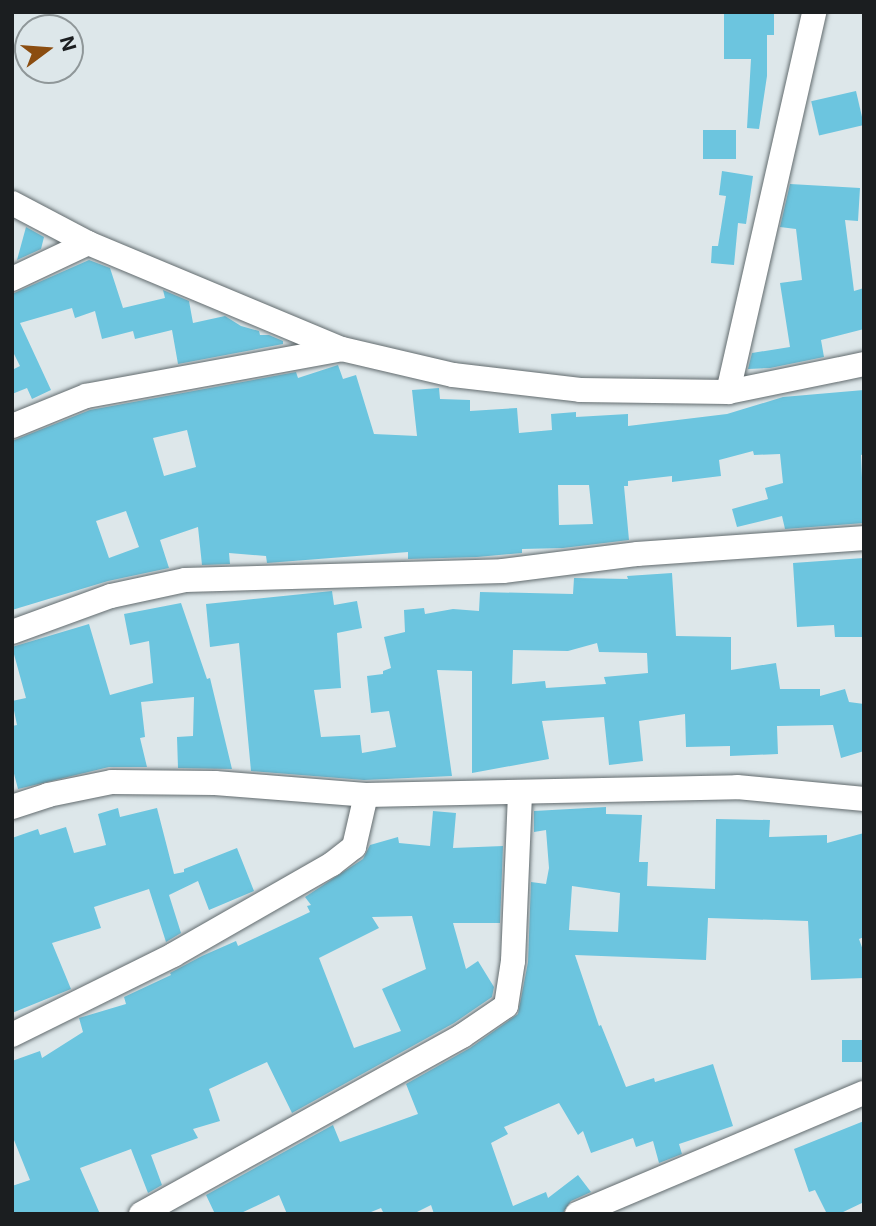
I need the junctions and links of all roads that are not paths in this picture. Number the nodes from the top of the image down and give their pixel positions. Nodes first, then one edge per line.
1 (814, 12) edge
2 (12, 203) edge
3 (88, 243) junction
4 (12, 279) edge
5 (342, 349) junction
6 (864, 364) edge
7 (728, 392) junction
8 (12, 426) edge
9 (864, 538) edge
10 (12, 632) edge
11 (520, 793) junction
12 (366, 795) junction
13 (864, 799) edge
14 (12, 807) edge
15 (12, 1035) edge
16 (864, 1093) edge
17 (141, 1214) edge
18 (578, 1214) edge

1 - 7 street
2 - 3 street
3 - 4 street
3 - 5 street
5 - 7 street
5 - 8 street
6 - 7 street
9 - 10 street
11 - 12 street
11 - 13 street
11 - 17 street
12 - 14 street
12 - 15 street
16 - 18 street

